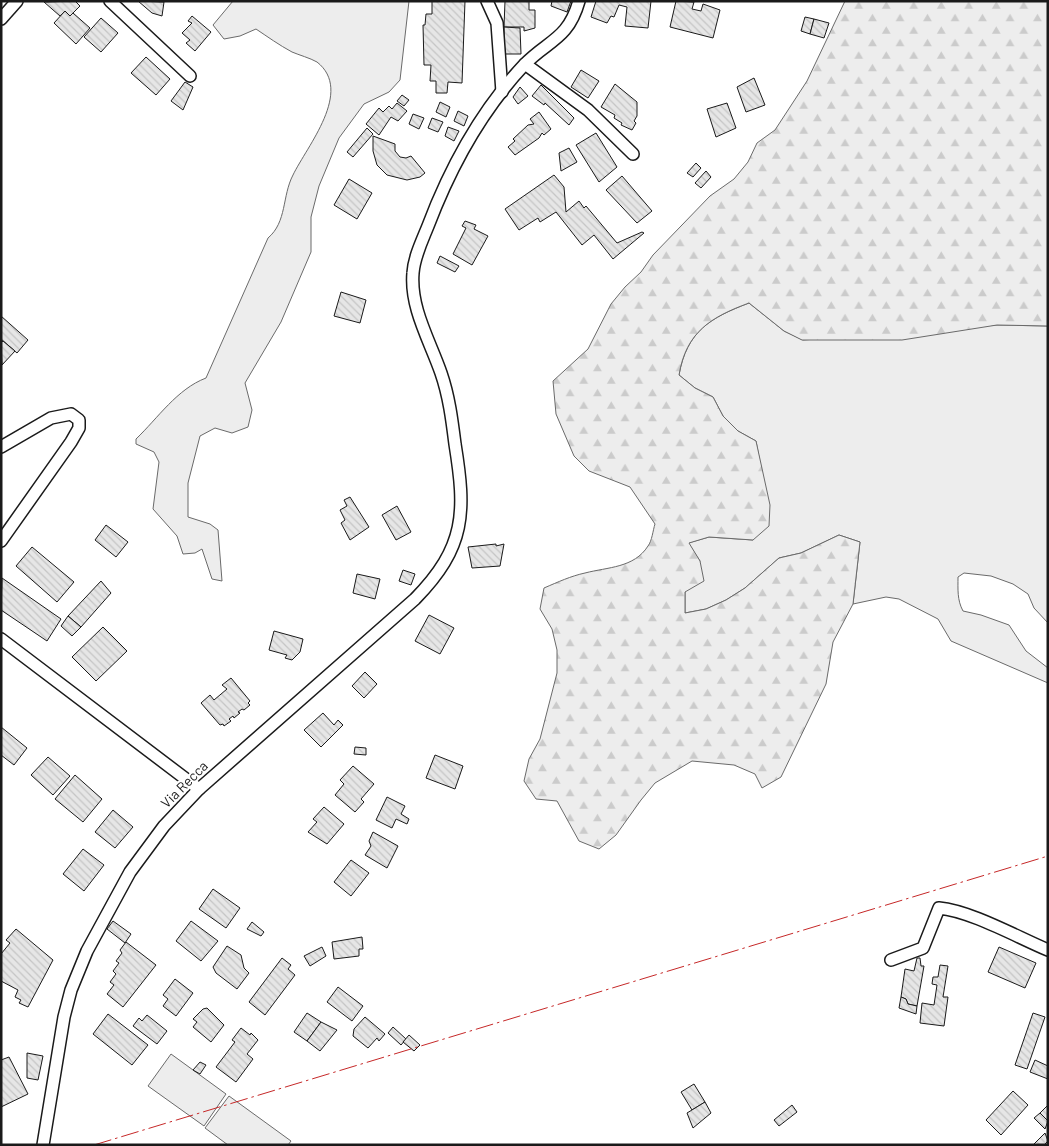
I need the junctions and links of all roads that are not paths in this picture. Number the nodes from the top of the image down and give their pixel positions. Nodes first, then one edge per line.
1 (17, 1) edge
2 (110, 1) edge
3 (487, 1) edge
4 (579, 1) edge
5 (1, 19) edge
6 (525, 64) junction
7 (190, 76) dead end
8 (502, 92) junction
9 (633, 154) dead end
10 (1, 447) edge
11 (1, 541) edge
12 (1, 639) edge
13 (198, 789) junction
14 (1048, 950) edge
15 (892, 960) dead end
16 (43, 1145) edge

1 - 5 street
2 - 7 street
3 - 8 street
4 - 6 street, Via Recca
6 - 8 street, Via Recca
6 - 9 street
8 - 13 street, Via Recca
10 - 11 street
12 - 13 street
13 - 16 street, Via Recca
14 - 15 street

